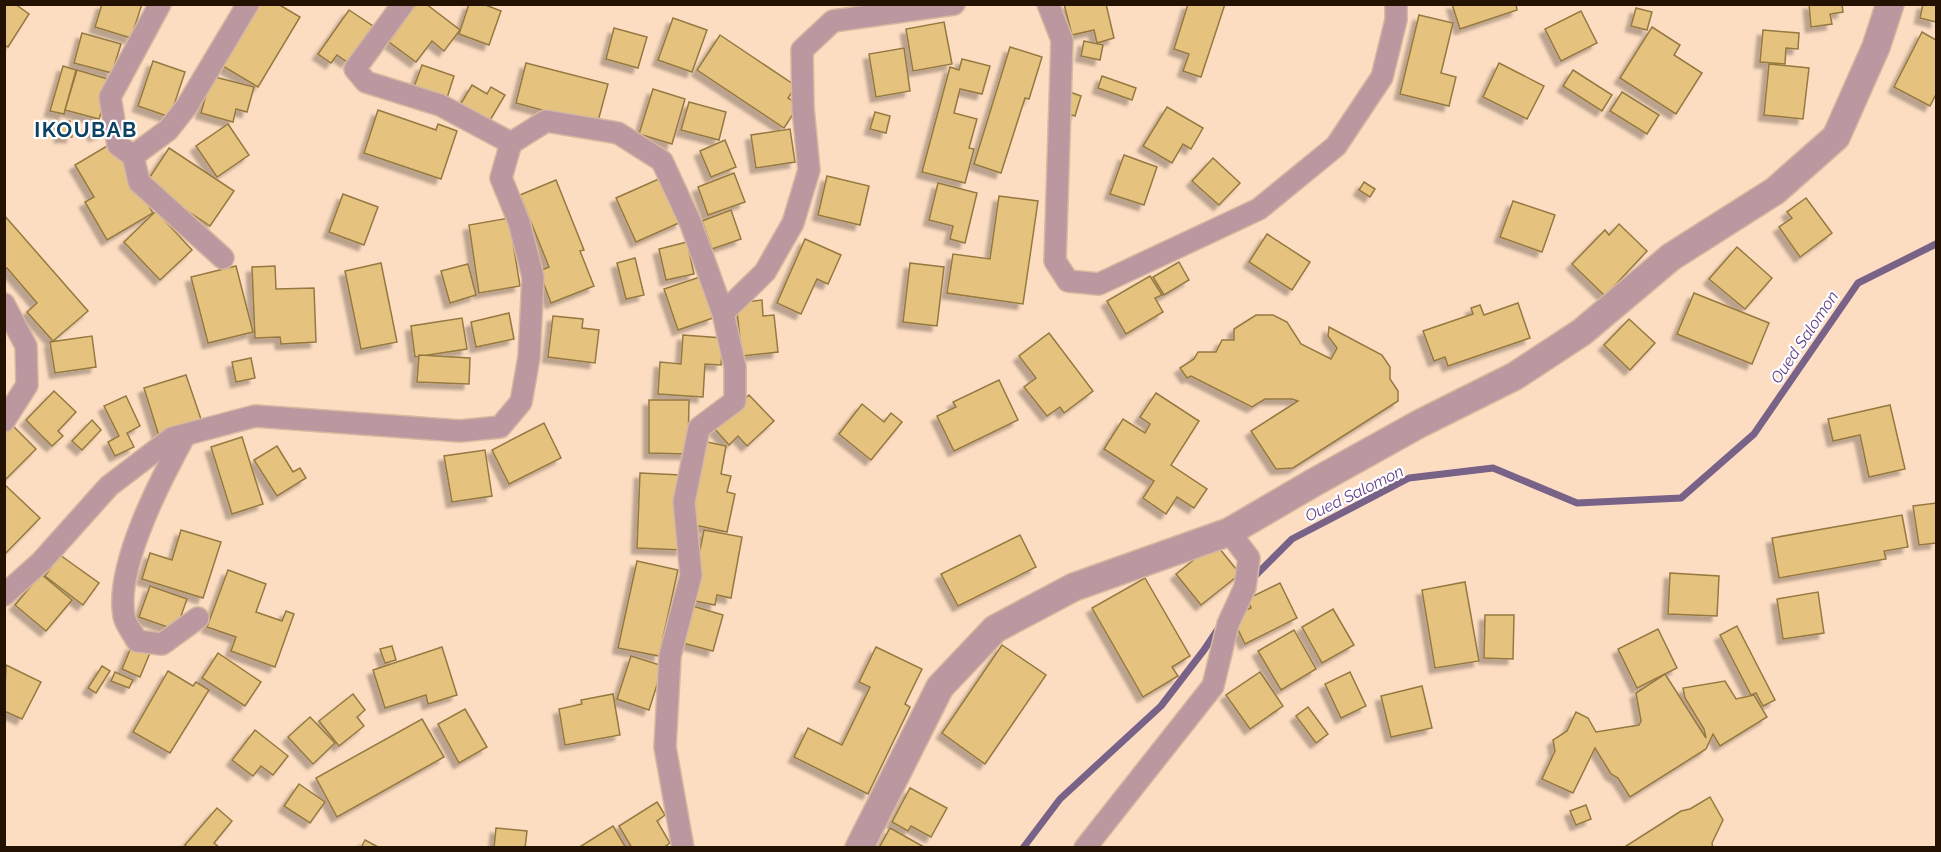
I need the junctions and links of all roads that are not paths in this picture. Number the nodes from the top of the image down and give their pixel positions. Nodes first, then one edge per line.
1 (160, 4) edge
2 (248, 4) edge
3 (403, 4) edge
4 (954, 4) edge
5 (1048, 4) edge
6 (1396, 4) edge
7 (1890, 4) edge
8 (511, 143) junction
9 (133, 156) junction
10 (223, 258) dead end
11 (4, 304) edge
12 (723, 313) junction
13 (4, 421) edge
14 (185, 435) junction
15 (1229, 532) junction
16 (4, 595) edge
17 (198, 618) dead end
18 (683, 848) edge
19 (859, 848) edge
20 (1085, 848) edge

1 - 9 street
2 - 9 street
3 - 8 street
4 - 12 street
5 - 6 street
7 - 15 street
8 - 12 street
8 - 14 street
9 - 10 street
11 - 13 street
12 - 18 street
14 - 16 street
14 - 17 street
15 - 19 street
15 - 20 street

